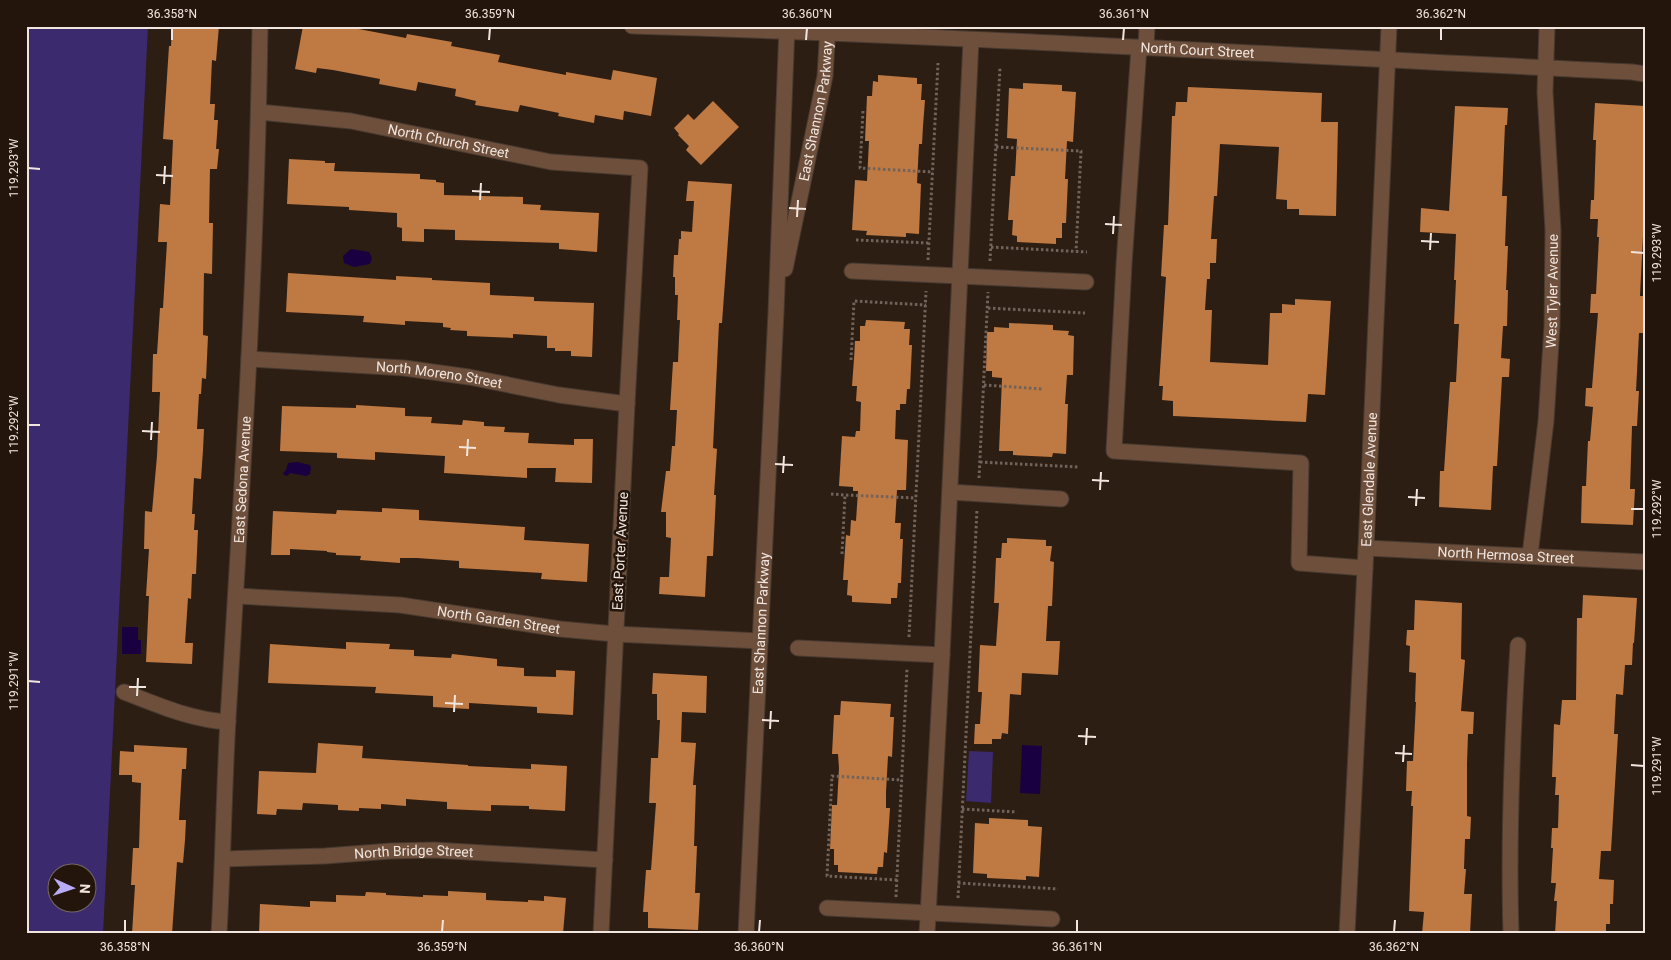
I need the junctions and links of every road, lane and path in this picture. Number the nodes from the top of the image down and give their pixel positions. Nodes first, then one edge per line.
1 (260, 26) edge
2 (632, 26) edge
3 (1147, 26) edge
4 (1389, 26) edge
5 (1547, 26) edge
6 (787, 29) edge
7 (827, 30) edge
8 (971, 40) junction
9 (1143, 48) junction
10 (1387, 60) junction
11 (938, 63) dead end
12 (1545, 68) junction
13 (1645, 74) edge
14 (863, 111) dead end
15 (259, 112) junction
16 (996, 147) dead end
17 (640, 168) joint
18 (932, 172) junction
19 (856, 240) dead end
20 (929, 243) junction
21 (991, 248) dead end
22 (1076, 251) junction
23 (1087, 252) dead end
24 (852, 271) dead end
25 (927, 274) junction
26 (960, 276) junction
27 (1086, 282) dead end
28 (926, 305) junction
29 (988, 308) dead end
30 (776, 312) junction
31 (1085, 313) dead end
32 (249, 359) junction
33 (851, 360) dead end
34 (984, 385) dead end
35 (1043, 389) dead end
36 (627, 404) junction
37 (980, 462) dead end
38 (1079, 467) dead end
39 (950, 492) junction
40 (831, 494) dead end
41 (845, 495) junction
42 (916, 498) junction
43 (1061, 498) dead end
44 (1366, 548) junction
45 (842, 554) dead end
46 (1530, 555) junction
47 (1645, 562) edge
48 (1366, 568) junction
49 (236, 596) junction
50 (615, 634) junction
51 (760, 641) junction
52 (1518, 645) dead end
53 (798, 648) dead end
54 (908, 654) junction
55 (942, 655) junction
56 (124, 692) dead end
57 (228, 722) junction
58 (902, 780) junction
59 (962, 809) dead end
60 (1017, 812) dead end
61 (223, 859) junction
62 (605, 860) junction
63 (897, 880) junction
64 (958, 884) dead end
65 (1058, 889) dead end
66 (827, 908) dead end
67 (895, 912) junction
68 (928, 914) junction
69 (1052, 919) dead end
70 (220, 934) edge
71 (601, 934) edge
72 (746, 934) edge
73 (927, 934) edge
74 (1347, 934) edge
75 (1511, 934) edge

1 - 15 street, East Sedona Avenue
2 - 6 street, North Court Street
3 - 9 street
4 - 10 street, East Glendale Avenue
5 - 12 street, West Tyler Avenue
6 - 7 street, North Court Street
6 - 30 street, East Shannon Parkway
7 - 8 street, North Court Street
7 - 30 street, East Shannon Parkway
8 - 9 street, North Court Street
8 - 26 street
9 - 10 street, North Court Street
9 - 48 street
10 - 12 street, North Court Street
10 - 44 street, East Glendale Avenue
11 - 18 path
12 - 13 street, North Court Street
12 - 46 street, West Tyler Avenue
14 - 18 path
15 - 17 street, North Church Street
15 - 32 street, East Sedona Avenue
16 - 22 path
17 - 36 street, East Porter Avenue
18 - 20 path
19 - 20 path
20 - 25 path
21 - 22 path
22 - 23 path
24 - 25 street
25 - 26 street
25 - 28 path
26 - 27 street
26 - 39 street
28 - 33 path
28 - 42 path
29 - 31 path
30 - 51 street, East Shannon Parkway
32 - 36 street, North Moreno Street
32 - 49 street, East Sedona Avenue
34 - 35 path
36 - 50 street, East Porter Avenue
37 - 38 path
39 - 43 street
39 - 55 street
40 - 41 path
41 - 42 path
41 - 45 path
42 - 54 path
44 - 46 street, North Hermosa Street
44 - 48 street, East Glendale Avenue
46 - 47 street, North Hermosa Street
48 - 74 street, East Glendale Avenue
49 - 50 street, North Garden Street
49 - 57 street, East Sedona Avenue
50 - 51 street, North Garden Street
50 - 62 street, East Porter Avenue
51 - 72 street, East Shannon Parkway
52 - 75 street
53 - 54 street
54 - 55 street
54 - 58 path
55 - 68 street
56 - 57 street
57 - 61 street, East Sedona Avenue
58 - 63 path
58 - 63 path
59 - 60 path
61 - 62 street, North Bridge Street
61 - 70 street, East Sedona Avenue
62 - 71 street, East Porter Avenue
63 - 67 path
64 - 65 path
66 - 67 street
67 - 68 street
68 - 69 street
68 - 73 street

